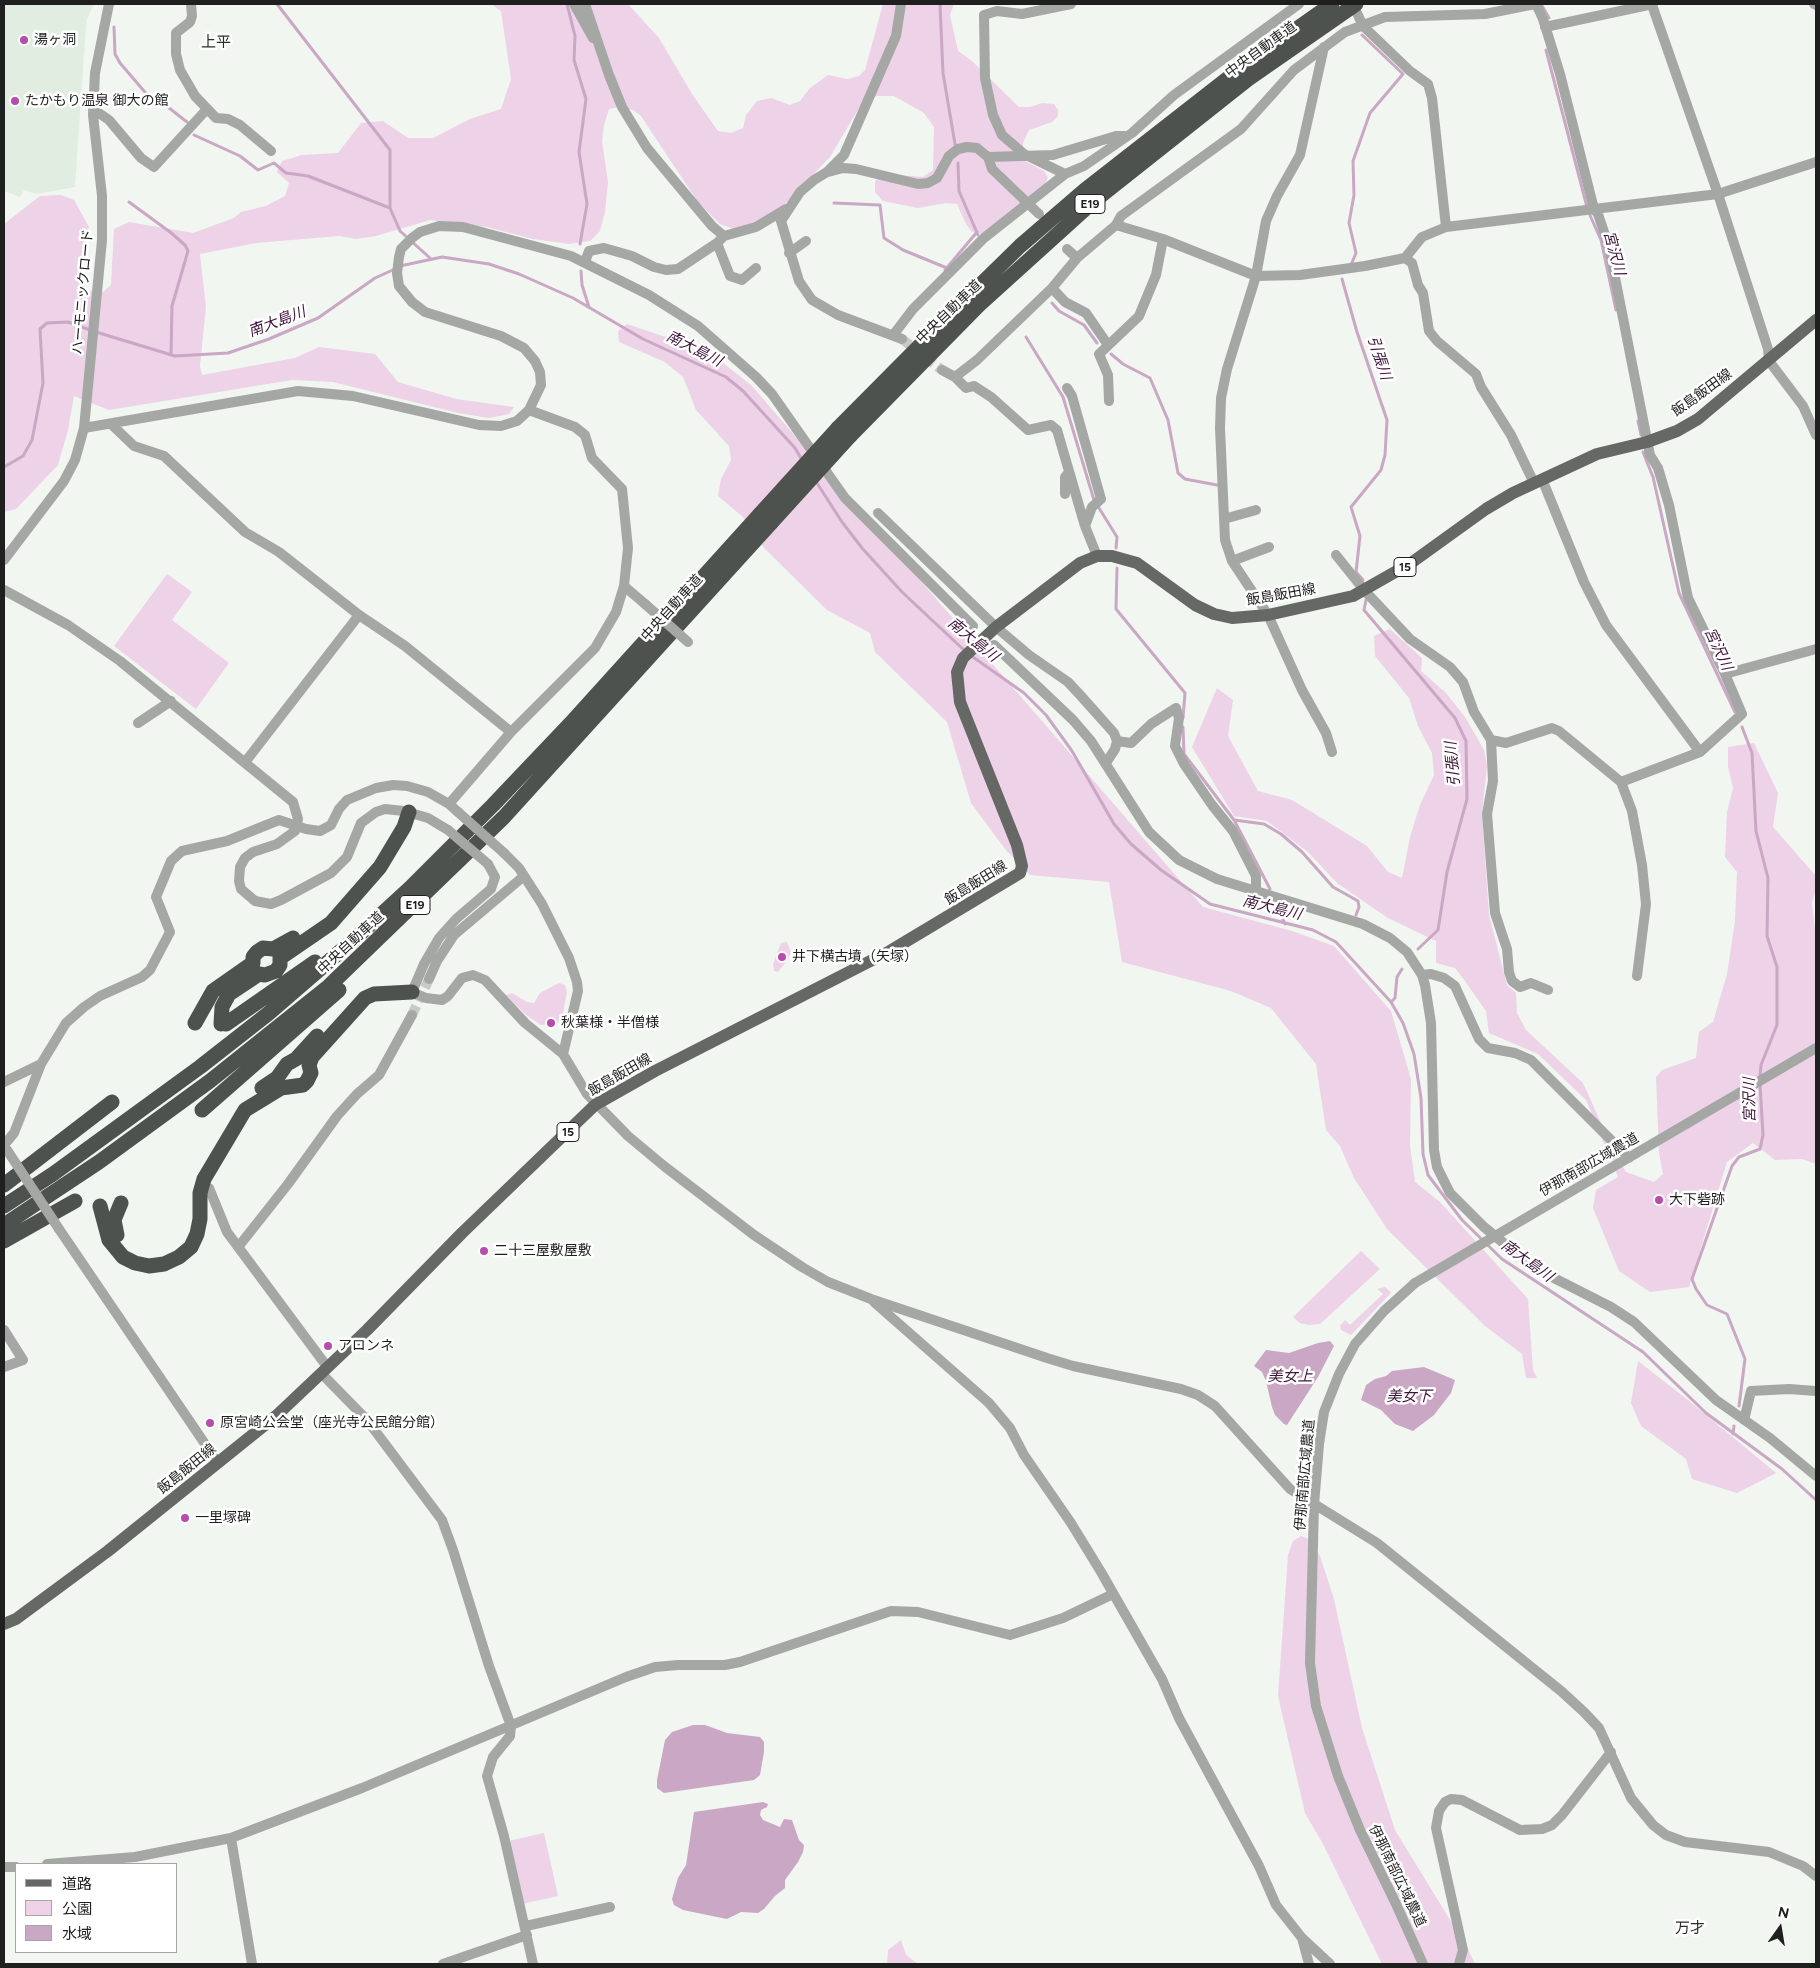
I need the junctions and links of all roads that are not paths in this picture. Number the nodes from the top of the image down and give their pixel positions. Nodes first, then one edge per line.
1 (109, 4) edge
2 (191, 4) edge
3 (574, 4) edge
4 (585, 4) edge
5 (901, 4) edge
6 (1070, 4) edge
7 (1299, 4) edge
8 (1332, 4) edge
9 (1535, 4) edge
10 (1653, 4) edge
11 (1357, 9) edge
12 (1362, 26) junction
13 (1545, 27) junction
14 (598, 43) junction
15 (1324, 47) junction
16 (93, 109) junction
17 (207, 109) junction
18 (1127, 136) junction
19 (271, 152) dead end
20 (1027, 155) junction
21 (988, 157) junction
22 (1816, 162) edge
23 (827, 172) junction
24 (1065, 174) junction
25 (1718, 194) junction
26 (1028, 205) junction
27 (789, 208) junction
28 (1588, 210) junction
29 (1039, 214) dead end
30 (1116, 225) junction
31 (1446, 227) junction
32 (1163, 239) junction
33 (721, 240) junction
34 (806, 241) dead end
35 (1067, 249) dead end
36 (787, 257) junction
37 (1077, 258) junction
38 (1405, 258) junction
39 (585, 262) junction
40 (756, 268) dead end
41 (1256, 276) junction
42 (1052, 288) junction
43 (1816, 320) edge
44 (1108, 345) junction
45 (1769, 361) junction
46 (942, 370) tunnel mouth
47 (955, 377) junction
48 (1067, 388) dead end
49 (1109, 401) dead end
50 (529, 410) junction
51 (111, 424) junction
52 (84, 428) junction
53 (844, 432) junction
54 (1816, 435) edge
55 (1647, 442) junction
56 (1069, 472) junction
57 (1538, 481) junction
58 (1066, 494) dead end
59 (1256, 510) dead end
60 (878, 513) dead end
61 (766, 518) junction
62 (1224, 519) junction
63 (1085, 526) junction
64 (1269, 547) dead end
65 (1336, 555) dead end
66 (1097, 556) junction
67 (4, 560) edge
68 (1232, 561) junction
69 (624, 586) junction
70 (4, 590) edge
71 (1364, 590) junction
72 (359, 615) junction
73 (1268, 615) junction
74 (973, 626) dead end
75 (996, 626) junction
76 (688, 642) dead end
77 (994, 646) dead end
78 (1816, 649) edge
79 (1725, 674) junction
80 (171, 701) junction
81 (138, 723) dead end
82 (511, 732) junction
83 (1492, 740) junction
84 (1117, 741) junction
85 (1332, 752) dead end
86 (1700, 752) junction
87 (246, 761) junction
88 (1106, 763) junction
89 (1621, 782) junction
90 (449, 804) junction
91 (410, 812) junction
92 (297, 826) junction
93 (524, 876) junction
94 (410, 888) junction
95 (429, 892) junction
96 (1256, 892) junction
97 (348, 905) junction
98 (1422, 975) junction
99 (1637, 976) dead end
100 (429, 979) tunnel mouth
101 (1548, 990) dead end
102 (412, 992) junction
103 (412, 1015) tunnel mouth
104 (195, 1023) dead end
105 (1816, 1048) edge
106 (564, 1054) junction
107 (41, 1064) junction
108 (4, 1082) edge
109 (112, 1102) dead end
110 (596, 1105) junction
111 (202, 1110) dead end
112 (5, 1147) edge
113 (1629, 1158) junction
114 (4, 1185) edge
115 (209, 1188) dead end
116 (75, 1201) dead end
117 (120, 1203) dead end
118 (4, 1206) edge
119 (100, 1206) dead end
120 (4, 1225) edge
121 (4, 1241) edge
122 (238, 1246) junction
123 (871, 1299) junction
124 (4, 1330) edge
125 (4, 1367) edge
126 (325, 1371) junction
127 (1816, 1391) edge
128 (1744, 1420) junction
129 (218, 1463) junction
130 (1816, 1476) edge
131 (1314, 1506) junction
132 (1113, 1594) junction
133 (4, 1624) edge
134 (511, 1726) junction
135 (1610, 1752) junction
136 (231, 1838) junction
137 (60, 1863) edge
138 (1816, 1876) edge
139 (610, 1907) dead end
140 (526, 1930) junction
141 (1302, 1938) junction
142 (252, 1964) edge
143 (443, 1964) edge
144 (533, 1964) edge
145 (1310, 1964) edge
146 (1330, 1964) edge
147 (1422, 1964) edge
148 (1460, 1964) edge

1 - 16 street, ハーモニックロード
2 - 17 street
3 - 14 street
4 - 14 street
5 - 23 street
6 - 20 street
7 - 18 street
8 - 53 highway, 中央自動車道 / E19
9 - 12 street
9 - 13 street
10 - 13 street
10 - 25 street
11 - 12 street
11 - 53 highway, 中央自動車道 / E19
12 - 15 street
12 - 31 street
13 - 28 street
14 - 33 street
15 - 30 street
15 - 41 street
16 - 17 street
16 - 52 street, ハーモニックロード
17 - 19 street
18 - 20 street
18 - 24 street
20 - 21 street
20 - 24 street
21 - 23 street
21 - 26 street
22 - 25 street
23 - 27 street
24 - 26 street
25 - 28 street
25 - 45 street
26 - 29 street
26 - 36 street
27 - 33 street
27 - 36 street
28 - 31 street
28 - 55 street
30 - 32 street
30 - 37 street
31 - 38 street
32 - 41 street
32 - 44 street
33 - 39 street
33 - 40 street
34 - 36 street
35 - 37 street
37 - 42 street
38 - 41 street
38 - 57 street
39 - 50 street
39 - 74 street
41 - 62 street
42 - 44 street
42 - 47 street
43 - 45 main road, 飯島飯田線 / 15
44 - 49 street
45 - 54 street
45 - 55 main road, 飯島飯田線 / 15
46 - 47 street
47 - 56 street
48 - 63 street
50 - 51 street
50 - 69 street
51 - 52 street
51 - 72 street
52 - 67 street, ハーモニックロード
53 - 61 highway, 中央自動車道 / E19, bridge
55 - 57 main road, 飯島飯田線 / 15
55 - 79 street
56 - 58 street
56 - 63 street
57 - 71 main road, 飯島飯田線 / 15
57 - 86 street
59 - 62 street
60 - 75 street
61 - 94 highway, 中央自動車道 / E19
61 - 95 highway, 中央自動車道 / E19
62 - 68 street
63 - 66 street
64 - 68 street
65 - 71 street
66 - 73 main road, 飯島飯田線 / 15
66 - 75 main road, 飯島飯田線 / 15
68 - 73 street
69 - 76 street, bridge
69 - 82 street
70 - 80 street
71 - 73 main road, 飯島飯田線 / 15
71 - 83 street
72 - 82 street
72 - 87 street
73 - 85 street
75 - 84 street
75 - 110 main road, 飯島飯田線 / 15
77 - 88 street
78 - 79 street
79 - 86 street
80 - 81 street
80 - 87 street
82 - 90 street
83 - 89 street
83 - 101 street
84 - 88 street
84 - 96 street
86 - 89 street
87 - 92 street
88 - 96 street
89 - 99 street
90 - 92 street
90 - 93 street, bridge
91 - 92 street
91 - 97 highway
91 - 102 street, bridge
92 - 107 street
93 - 100 street
93 - 106 street
94 - 97 highway
94 - 118 highway, 中央自動車道 / E19
95 - 111 highway
95 - 120 highway, 中央自動車道 / E19
96 - 98 street
97 - 104 highway
98 - 113 street
98 - 128 street
102 - 106 street
102 - 117 highway
102 - 119 highway
103 - 122 street
105 - 113 street, 伊那南部広域農道
106 - 110 street
107 - 108 street
107 - 112 street
109 - 114 highway
110 - 123 street
110 - 126 main road, 飯島飯田線 / 15
112 - 129 street, bridge
113 - 131 street, 伊那南部広域農道, bridge
115 - 122 street
116 - 121 highway
122 - 126 street
123 - 131 street
123 - 132 street
124 - 125 street
126 - 129 main road, 飯島飯田線 / 15
126 - 134 street
127 - 128 street
128 - 130 street
129 - 133 main road, 飯島飯田線 / 15
131 - 135 street
131 - 147 street, 伊那南部広域農道
132 - 134 street
132 - 141 street
134 - 136 street
134 - 140 street
135 - 138 street
135 - 148 street
136 - 137 street
136 - 142 street
139 - 140 street
140 - 143 street
140 - 144 street
141 - 145 street
141 - 146 street

